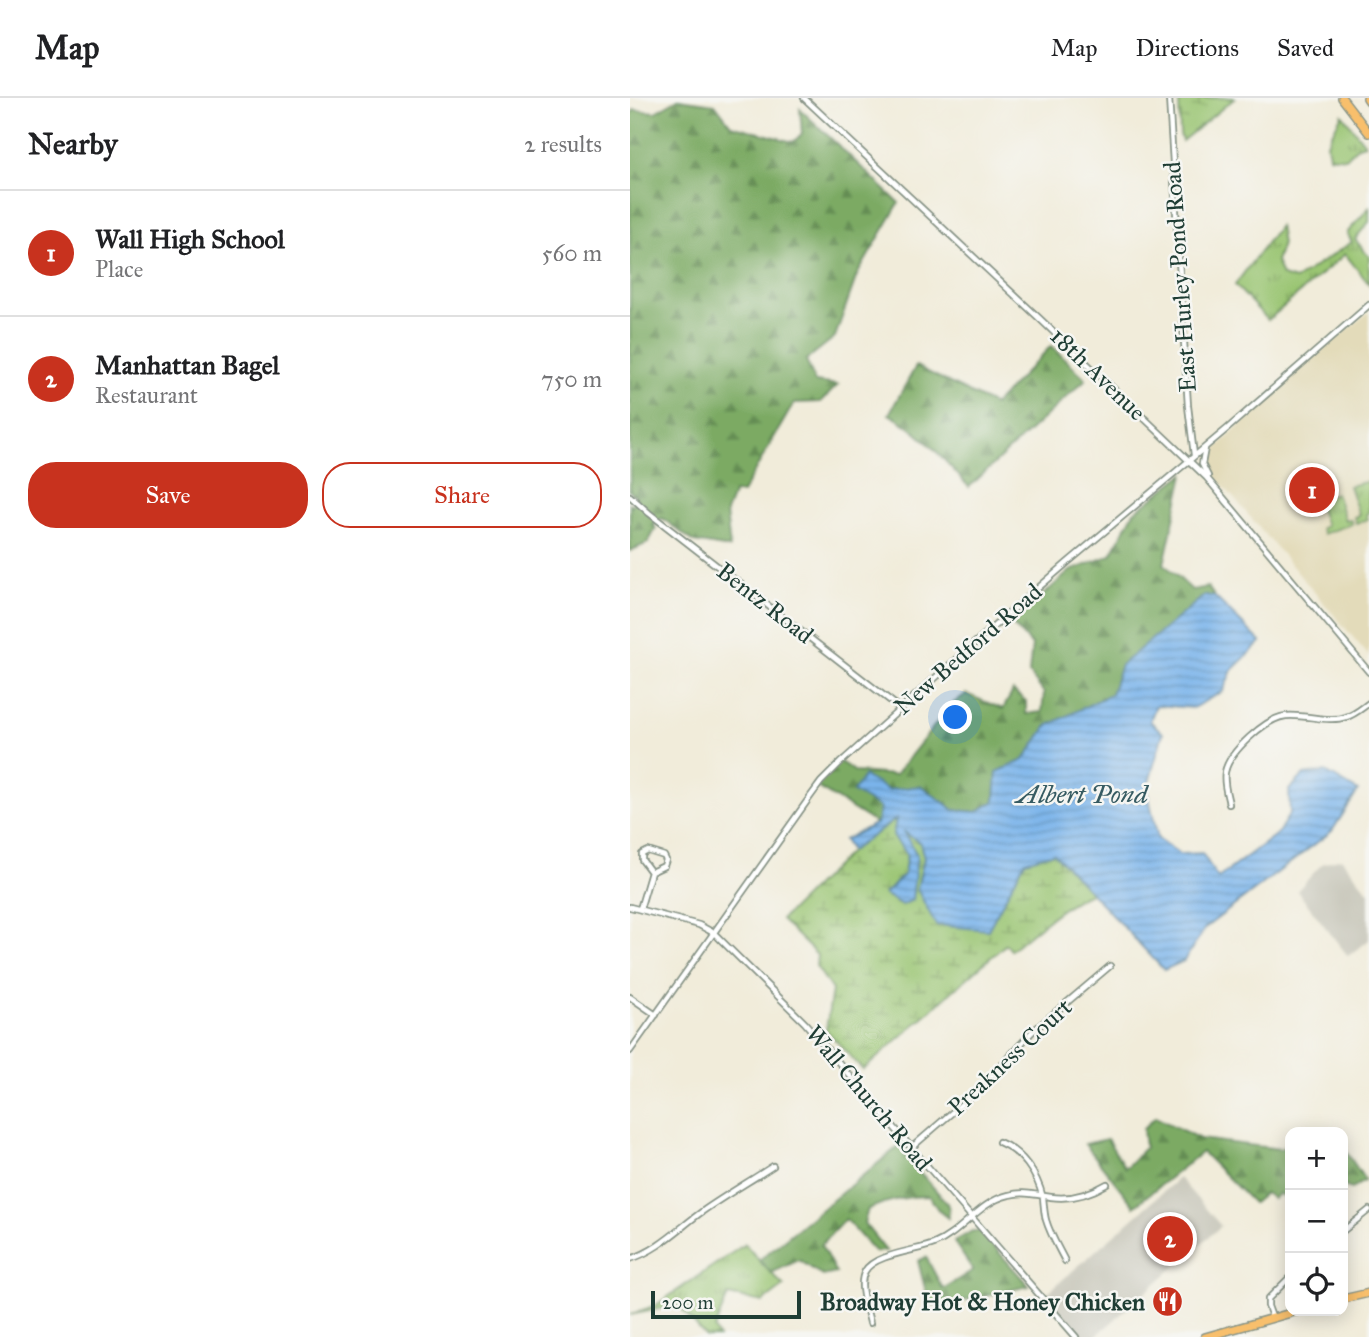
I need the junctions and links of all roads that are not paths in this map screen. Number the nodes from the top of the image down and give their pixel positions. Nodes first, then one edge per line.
1 (804, 98) edge
2 (1169, 98) edge
3 (1342, 98) edge
4 (1369, 133) edge
5 (1369, 305) edge
6 (1206, 447) junction
7 (1195, 456) junction
8 (1188, 460) junction
9 (1220, 494) junction
10 (630, 496) edge
11 (1369, 672) edge
12 (1369, 704) edge
13 (901, 709) junction
14 (1229, 804) dead end
15 (651, 872) junction
16 (630, 907) edge
17 (640, 909) junction
18 (714, 933) junction
19 (1110, 966) dead end
20 (630, 997) edge
21 (656, 1015) junction
22 (630, 1051) edge
23 (999, 1142) dead end
24 (911, 1147) junction
25 (773, 1166) dead end
26 (1107, 1184) dead end
27 (1042, 1195) junction
28 (1369, 1210) edge
29 (972, 1217) junction
30 (1348, 1227) edge
31 (630, 1259) edge
32 (1065, 1261) dead end
33 (1285, 1282) edge
34 (1369, 1293) edge
35 (1348, 1298) edge
36 (1285, 1314) edge
37 (1272, 1317) junction
38 (870, 1323) dead end
39 (1219, 1335) edge
40 (1076, 1337) edge
41 (1205, 1337) edge

1 - 8 street, 18th Avenue
2 - 7 street, East Hurley Pond Road
3 - 4 highway
5 - 6 street, New Bedford Road
6 - 7 street, New Bedford Road
6 - 9 street
7 - 8 street, New Bedford Road
8 - 9 street, 18th Avenue
8 - 13 street, New Bedford Road
9 - 11 street, 18th Avenue
10 - 13 street, Bentz Road
12 - 14 street
13 - 18 street, New Bedford Road
15 - 15 street
15 - 17 street
16 - 17 street, Wall Church Road
17 - 18 street, Wall Church Road
18 - 21 street, New Bedford Road
18 - 24 street, Wall Church Road
19 - 24 street, Preakness Court
20 - 21 street
21 - 22 street, New Bedford Road
23 - 27 street
24 - 29 street, Wall Church Road
25 - 31 street
26 - 27 street
27 - 29 street
27 - 32 street
28 - 30 street
29 - 38 street
29 - 40 street, Wall Church Road
33 - 37 street
34 - 35 highway
36 - 37 highway
37 - 39 highway
39 - 41 highway

